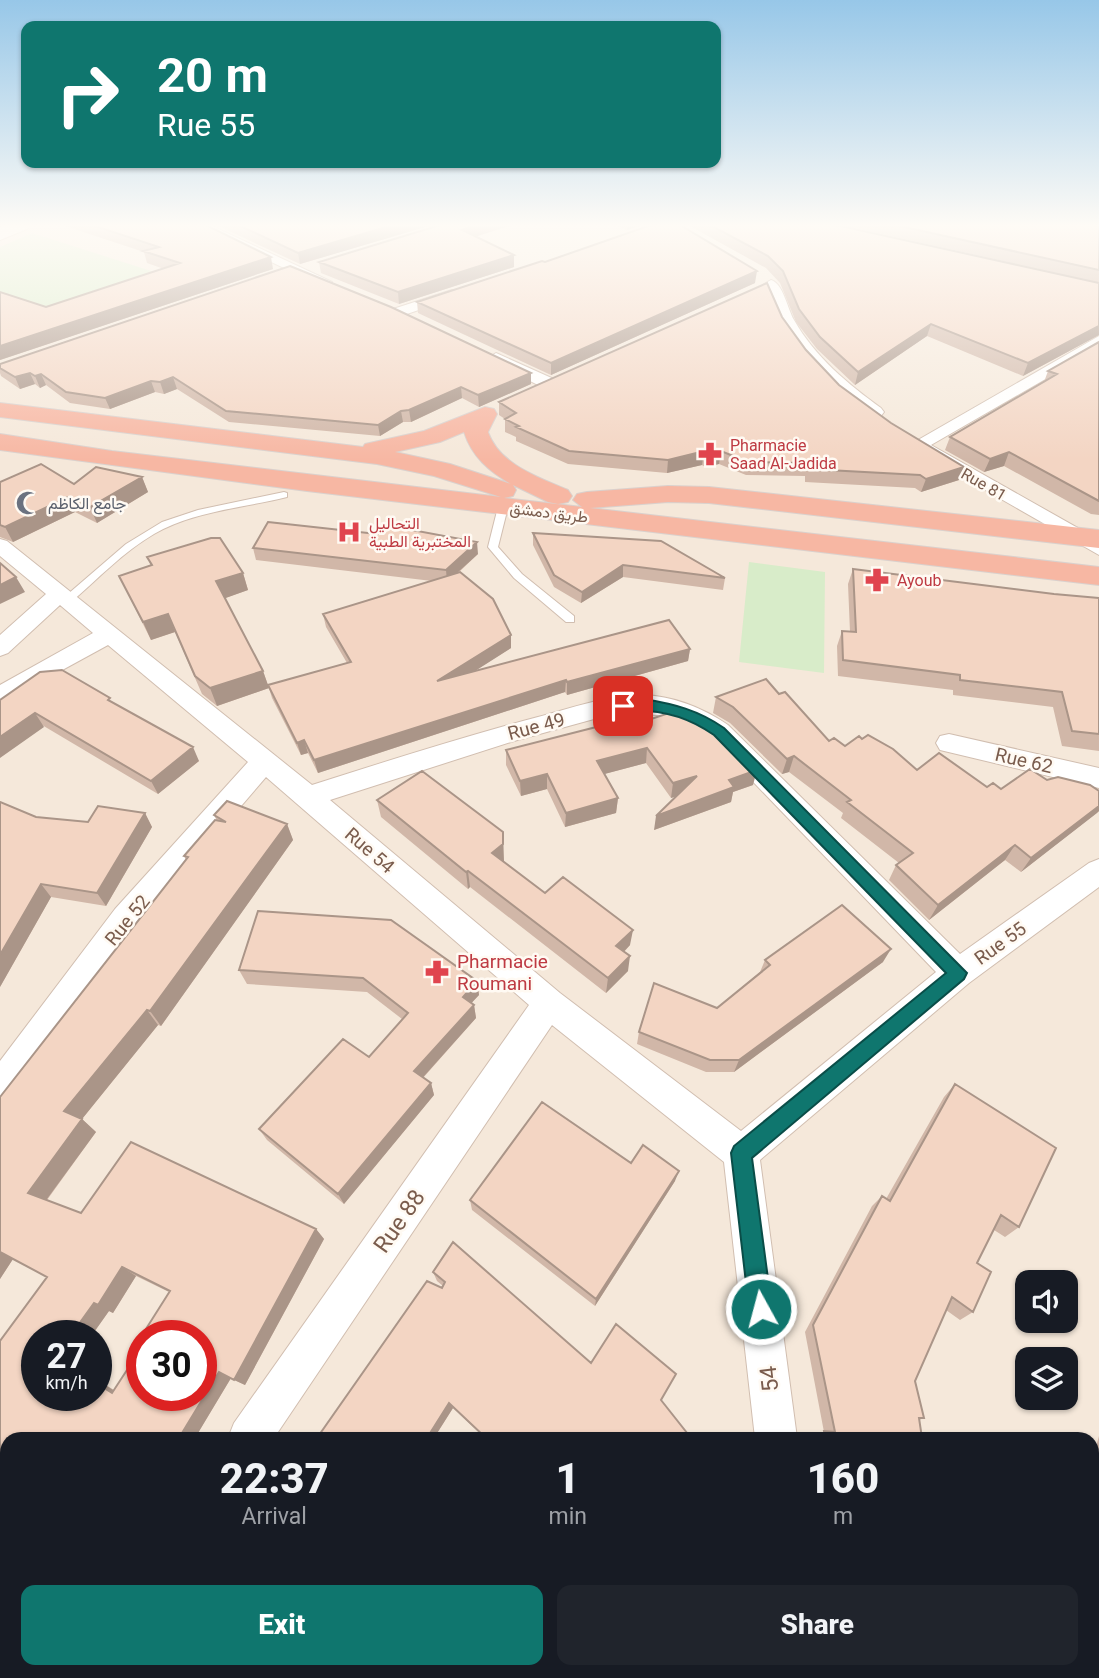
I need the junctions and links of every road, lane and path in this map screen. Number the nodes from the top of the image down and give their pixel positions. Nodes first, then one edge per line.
1 (413, 303) edge
2 (777, 303) edge
3 (421, 323) edge
4 (1099, 341) edge
5 (480, 351) edge
6 (528, 394) edge
7 (0, 410) edge
8 (0, 425) edge
9 (0, 442) edge
10 (920, 444) junction
11 (343, 452) junction
12 (0, 454) edge
13 (302, 482) junction
14 (497, 500) junction
15 (573, 504) junction
16 (757, 528) junction
17 (1091, 542) edge
18 (0, 545) edge
19 (1099, 557) edge
20 (1099, 576) edge
21 (1099, 590) edge
22 (63, 597) junction
23 (570, 619) dead end
24 (108, 635) junction
25 (0, 648) edge
26 (0, 696) edge
27 (949, 743) dead end
28 (264, 761) junction
29 (1099, 778) edge
30 (308, 797) junction
31 (1099, 871) edge
32 (958, 973) junction
33 (549, 1003) junction
34 (0, 1088) edge
35 (741, 1153) junction
36 (253, 1432) edge
37 (775, 1432) edge

1 - 3 street
2 - 10 street, Rue 81
4 - 10 street
5 - 6 street
7 - 11 highway
8 - 13 highway, طريق دمشق
9 - 13 highway, طريق دمشق
10 - 17 street, Rue 81
11 - 14 highway
11 - 15 highway
12 - 13 highway
13 - 14 highway, طريق دمشق
13 - 22 lane
14 - 15 highway, طريق دمشق
14 - 23 lane
15 - 16 highway, طريق دمشق
15 - 17 highway
15 - 21 highway
16 - 19 highway, طريق دمشق
16 - 20 highway, طريق دمشق
18 - 22 street, Rue 54
22 - 24 street, Rue 54
22 - 25 street
24 - 26 street
24 - 28 street, Rue 54
27 - 29 street, Rue 62
28 - 30 street, Rue 54
28 - 34 street, Rue 52
30 - 32 street, Rue 49
30 - 33 street, Rue 54
31 - 32 street, Rue 55
32 - 35 street, Rue 55
33 - 35 street, Rue 54
33 - 36 street, Rue 88
35 - 37 street, 54

